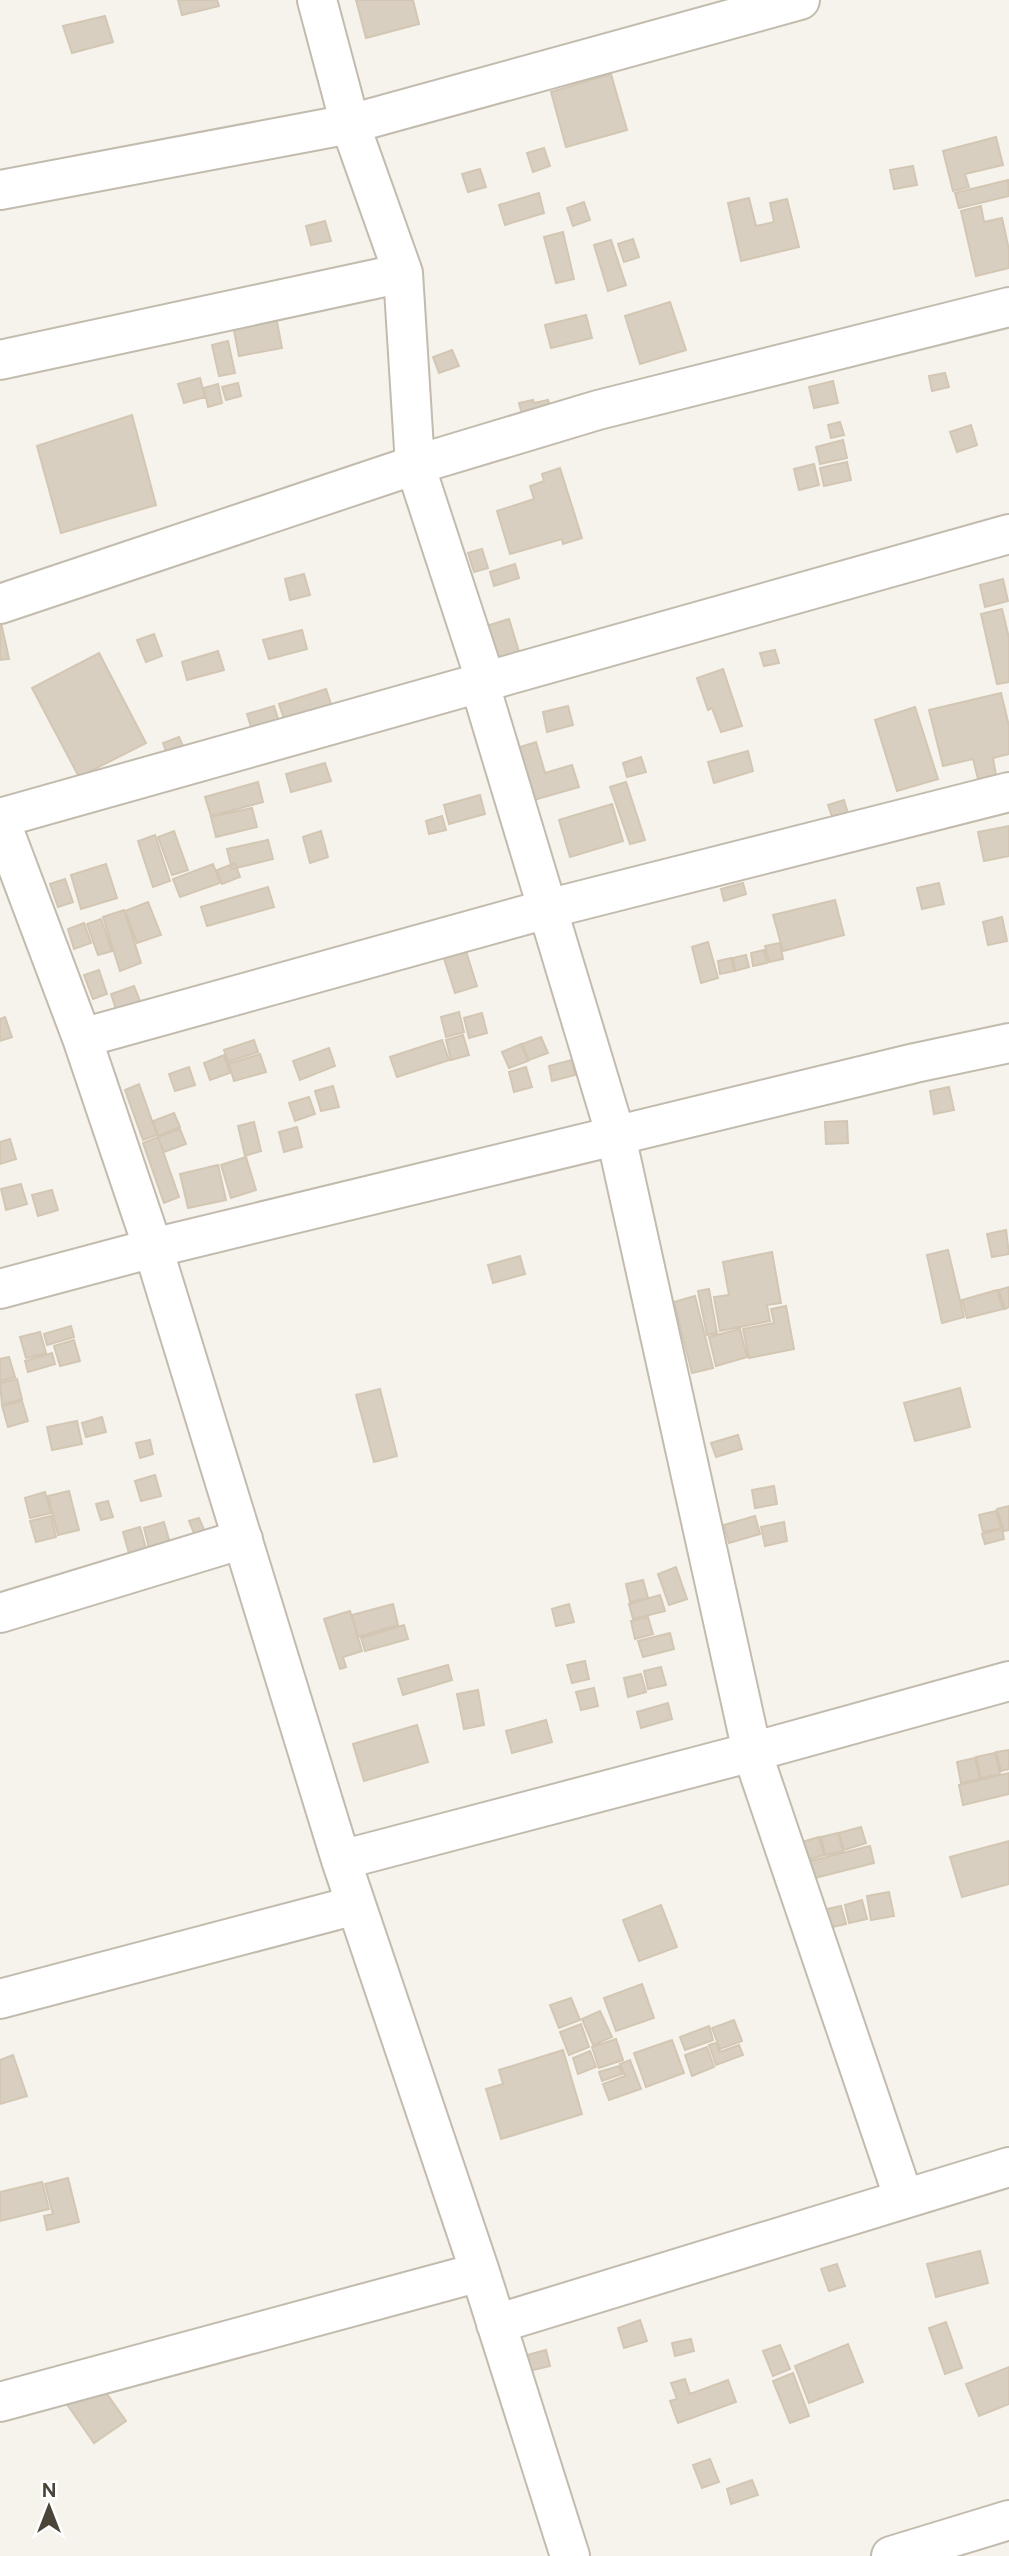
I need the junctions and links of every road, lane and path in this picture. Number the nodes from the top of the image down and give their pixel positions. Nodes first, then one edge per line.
1 (317, 0) edge
2 (800, 0) edge
3 (350, 124) junction
4 (0, 190) edge
5 (403, 273) junction
6 (1009, 307) edge
7 (0, 360) edge
8 (415, 465) junction
9 (1009, 534) edge
10 (0, 604) edge
11 (483, 683) junction
12 (1009, 792) edge
13 (1, 829) edge
14 (547, 909) junction
15 (82, 1038) junction
16 (1009, 1043) edge
17 (616, 1136) junction
18 (153, 1248) junction
19 (0, 1289) edge
20 (243, 1539) junction
21 (0, 1613) edge
22 (1009, 1681) edge
23 (752, 1752) junction
24 (341, 1860) junction
25 (356, 1905) junction
26 (0, 1999) edge
27 (1009, 2167) edge
28 (904, 2199) junction
29 (480, 2272) junction
30 (496, 2325) junction
31 (0, 2402) edge
32 (1009, 2520) edge
33 (570, 2556) edge
34 (891, 2556) edge

1 - 3 street
2 - 3 street
3 - 4 street
3 - 5 street
5 - 7 street
5 - 8 street
6 - 8 street
8 - 10 street
8 - 11 street
9 - 11 street
11 - 13 street
11 - 14 street
12 - 14 street
13 - 15 street
14 - 15 street
14 - 17 street
15 - 18 street
16 - 17 street
17 - 18 street
17 - 23 street
18 - 19 street
18 - 20 street
20 - 21 street
20 - 24 street
22 - 23 street
23 - 24 street
23 - 28 street
24 - 25 street
25 - 26 street
25 - 29 street
27 - 28 street
28 - 30 street
29 - 30 street
29 - 31 street
30 - 33 street
32 - 34 street

